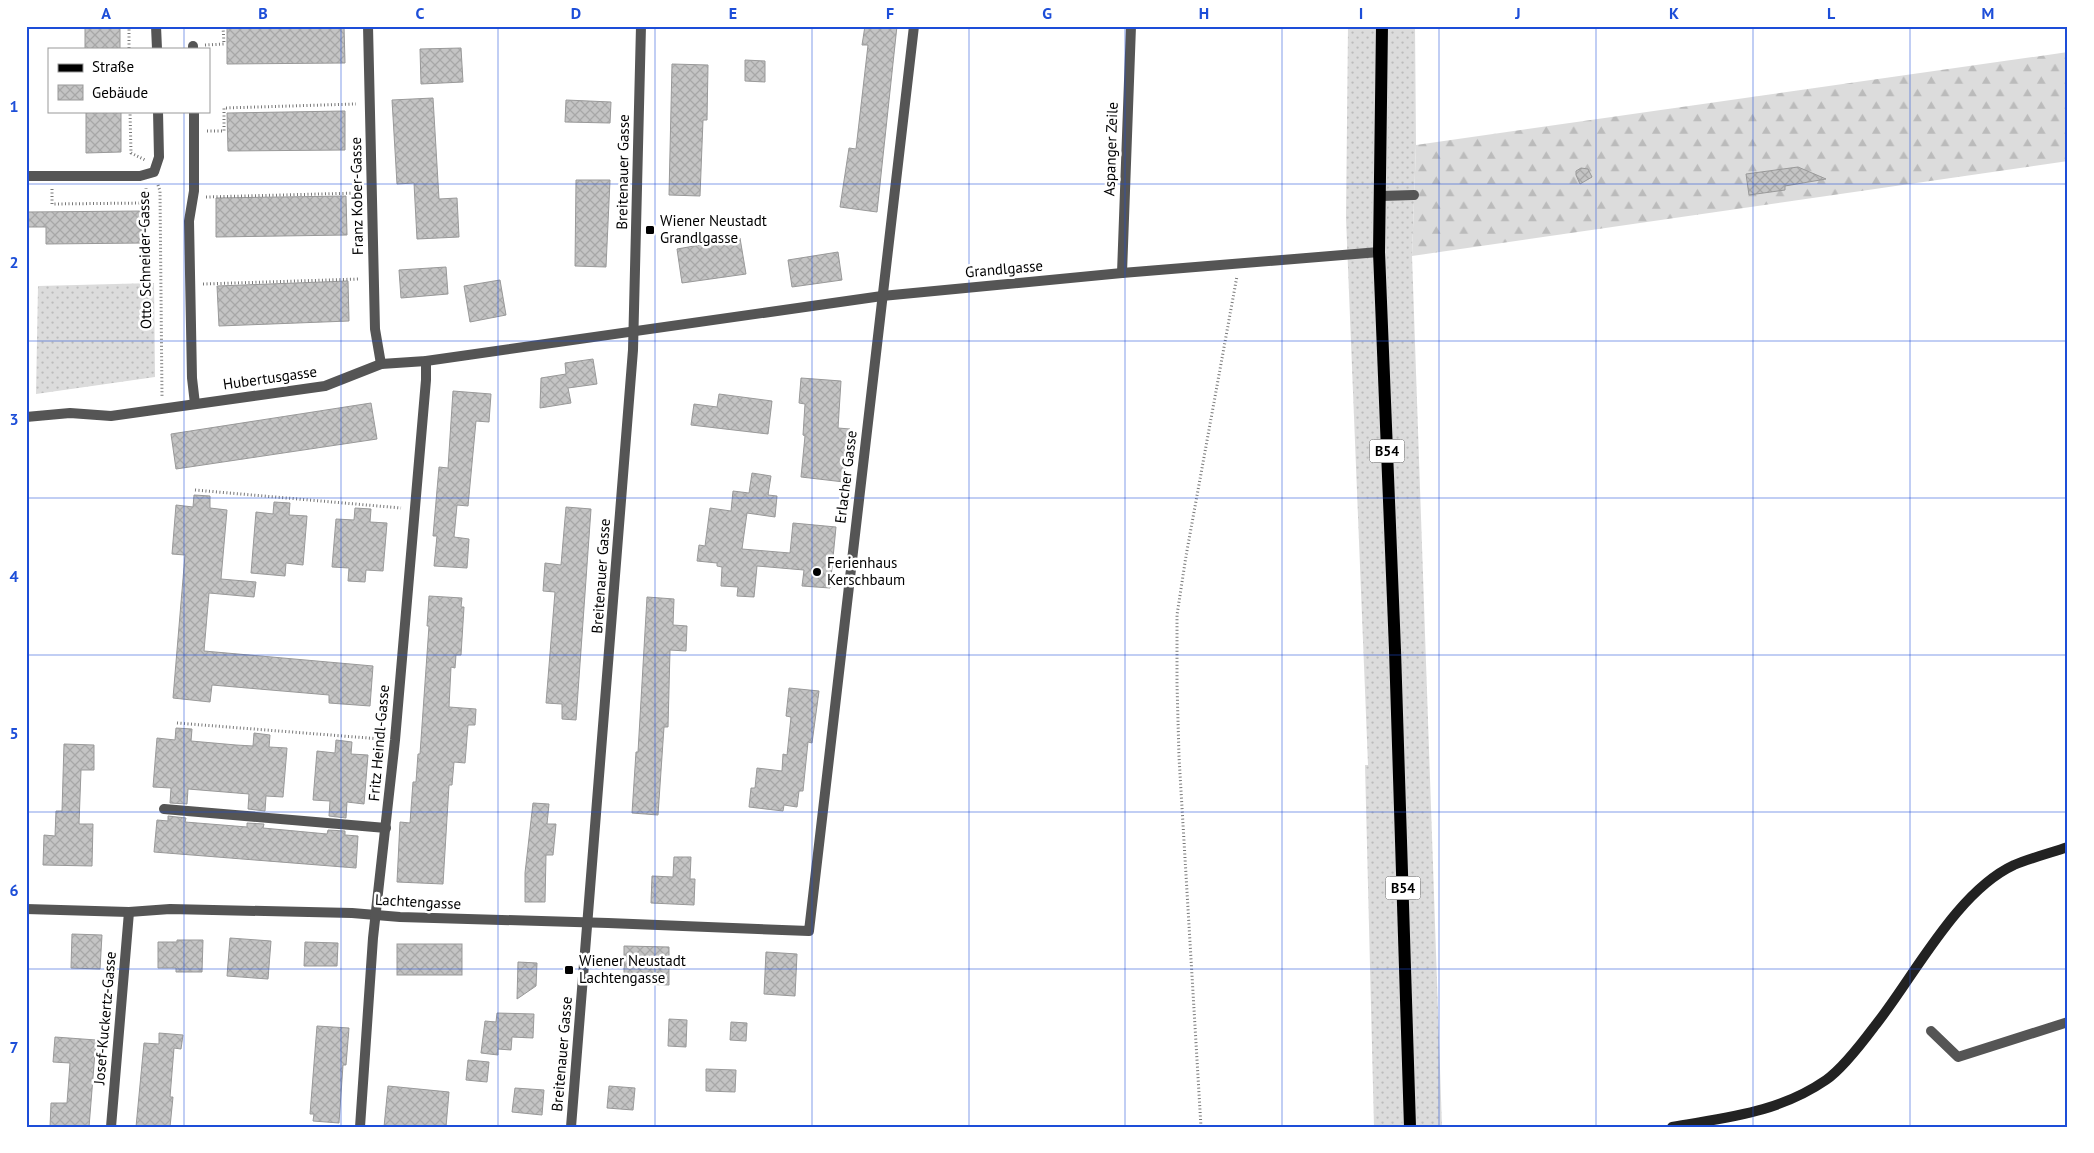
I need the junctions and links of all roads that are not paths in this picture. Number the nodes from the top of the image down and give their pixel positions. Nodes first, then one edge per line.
1 (156, 26) edge
2 (368, 26) edge
3 (641, 26) edge
4 (914, 26) edge
5 (1131, 26) edge
6 (1382, 26) edge
7 (157, 48) edge
8 (158, 112) edge
9 (194, 112) edge
10 (26, 176) edge
11 (1414, 195) dead end
12 (1381, 196) junction
13 (1379, 252) junction
14 (1122, 273) junction
15 (882, 296) junction
16 (634, 331) junction
17 (426, 361) junction
18 (381, 364) junction
19 (195, 404) junction
20 (26, 417) edge
21 (164, 809) dead end
22 (386, 828) junction
23 (2068, 848) edge
24 (26, 909) edge
25 (129, 912) junction
26 (376, 915) junction
27 (588, 922) junction
28 (809, 931) joint
29 (2068, 1022) edge
30 (1931, 1031) dead end
31 (111, 1127) edge
32 (360, 1127) edge
33 (571, 1127) edge
34 (1410, 1127) edge
35 (1672, 1127) edge

1 - 7 street
2 - 18 street, Franz Kober-Gasse
3 - 16 street, Breitenauer Gasse
4 - 15 street, Erlacher Gasse
5 - 14 street, Aspanger Zeile
6 - 12 main road, B54
8 - 10 street, Otto Schneider-Gasse
9 - 19 street
11 - 12 street
12 - 13 main road, B54
13 - 14 street, Grandlgasse
13 - 34 main road, B54
14 - 15 street, Grandlgasse
15 - 16 street, Grandlgasse
15 - 28 street, Erlacher Gasse
16 - 17 street, Hubertusgasse
16 - 27 street, Breitenauer Gasse
17 - 18 street, Hubertusgasse
17 - 22 street, Fritz Heindl-Gasse
18 - 19 street, Hubertusgasse
19 - 20 street, Hubertusgasse
21 - 22 street
22 - 26 street, Fritz Heindl-Gasse
23 - 35 main road
24 - 25 street, Lachtengasse
25 - 26 street, Lachtengasse
25 - 31 street, Josef-Kuckertz-Gasse
26 - 27 street, Lachtengasse
26 - 32 street, Fritz Heindl-Gasse
27 - 28 street, Lachtengasse
27 - 33 street, Breitenauer Gasse
29 - 30 street

